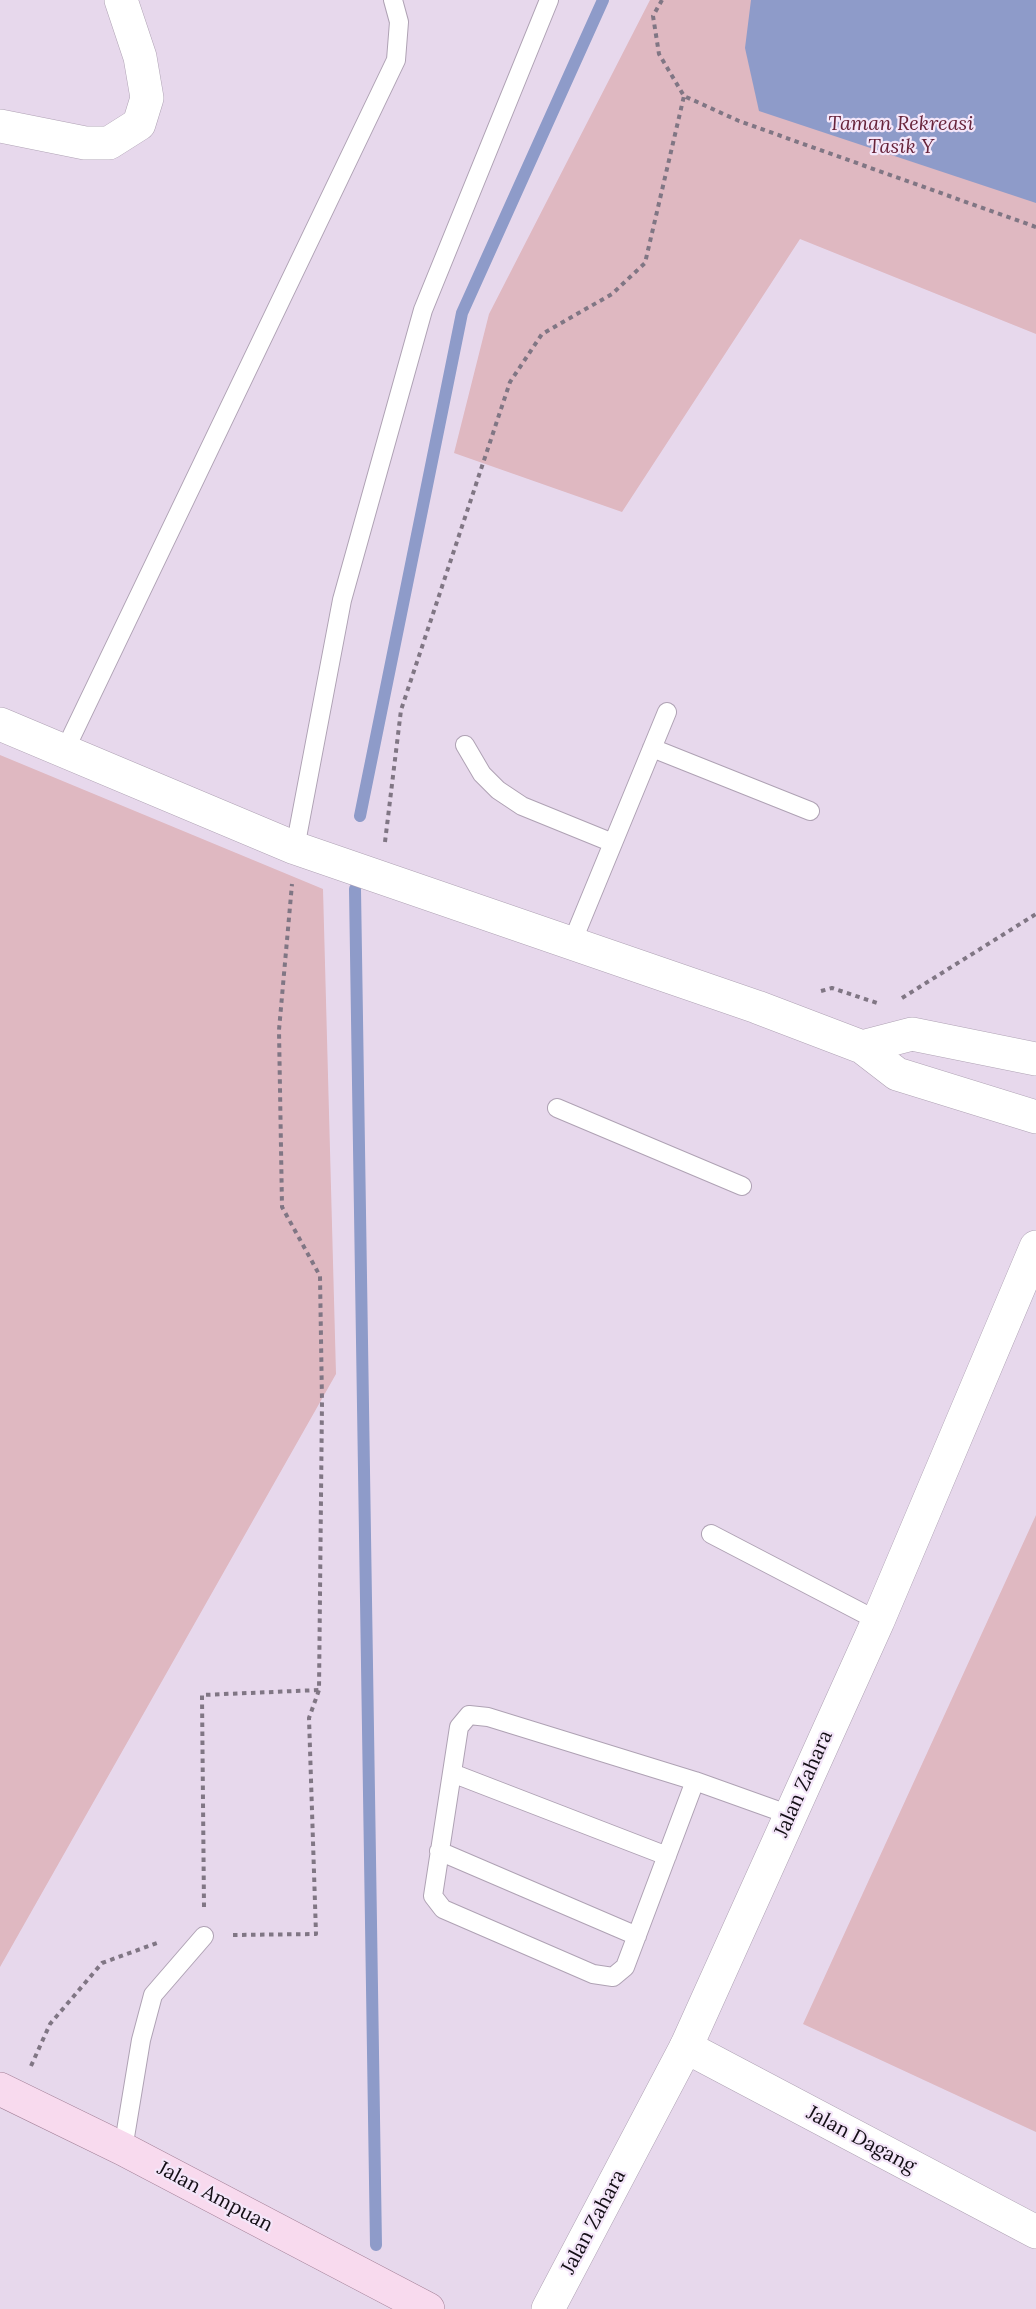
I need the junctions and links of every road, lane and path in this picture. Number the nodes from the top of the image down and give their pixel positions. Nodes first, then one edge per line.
1 (121, 0) edge
2 (393, 0) edge
3 (549, 0) edge
4 (662, 0) edge
5 (684, 96) junction
6 (0, 126) edge
7 (1036, 227) edge
8 (667, 711) dead end
9 (0, 724) edge
10 (465, 745) dead end
11 (652, 748) junction
12 (64, 752) junction
13 (810, 811) dead end
14 (613, 843) junction
15 (296, 848) junction
16 (380, 878) junction
17 (1036, 914) edge
18 (571, 945) junction
19 (810, 994) dead end
20 (862, 1047) junction
21 (1036, 1059) edge
22 (557, 1108) dead end
23 (1036, 1117) edge
24 (742, 1186) dead end
25 (1036, 1247) edge
26 (711, 1534) dead end
27 (878, 1621) junction
28 (319, 1690) junction
29 (452, 1773) junction
30 (695, 1781) junction
31 (790, 1815) junction
32 (439, 1851) junction
33 (667, 1856) junction
34 (204, 1936) junction
35 (637, 1936) junction
36 (686, 2047) junction
37 (5, 2093) edge
38 (123, 2149) junction
39 (1036, 2232) edge
40 (428, 2309) edge
41 (548, 2309) edge

1 - 6 street
2 - 12 lane
3 - 15 lane
4 - 5 path
5 - 7 path
5 - 16 path
8 - 11 lane
9 - 12 street
10 - 14 lane
11 - 13 lane
11 - 14 lane
12 - 15 street
14 - 18 lane
15 - 16 street
15 - 28 path
16 - 18 street
17 - 19 path
18 - 20 street
20 - 21 street
20 - 23 street
22 - 24 lane
25 - 27 street, Jalan Zahara
26 - 27 lane
27 - 31 street, Jalan Zahara
28 - 34 path
28 - 34 path
29 - 30 lane
29 - 32 lane
29 - 33 lane
30 - 31 lane
30 - 33 lane
31 - 36 street, Jalan Zahara
32 - 35 lane
32 - 35 lane
33 - 35 lane
34 - 37 path
34 - 38 lane
36 - 39 street, Jalan Dagang
36 - 41 street, Jalan Zahara
37 - 38 main road, Jalan Ampuan
38 - 40 main road, Jalan Ampuan

